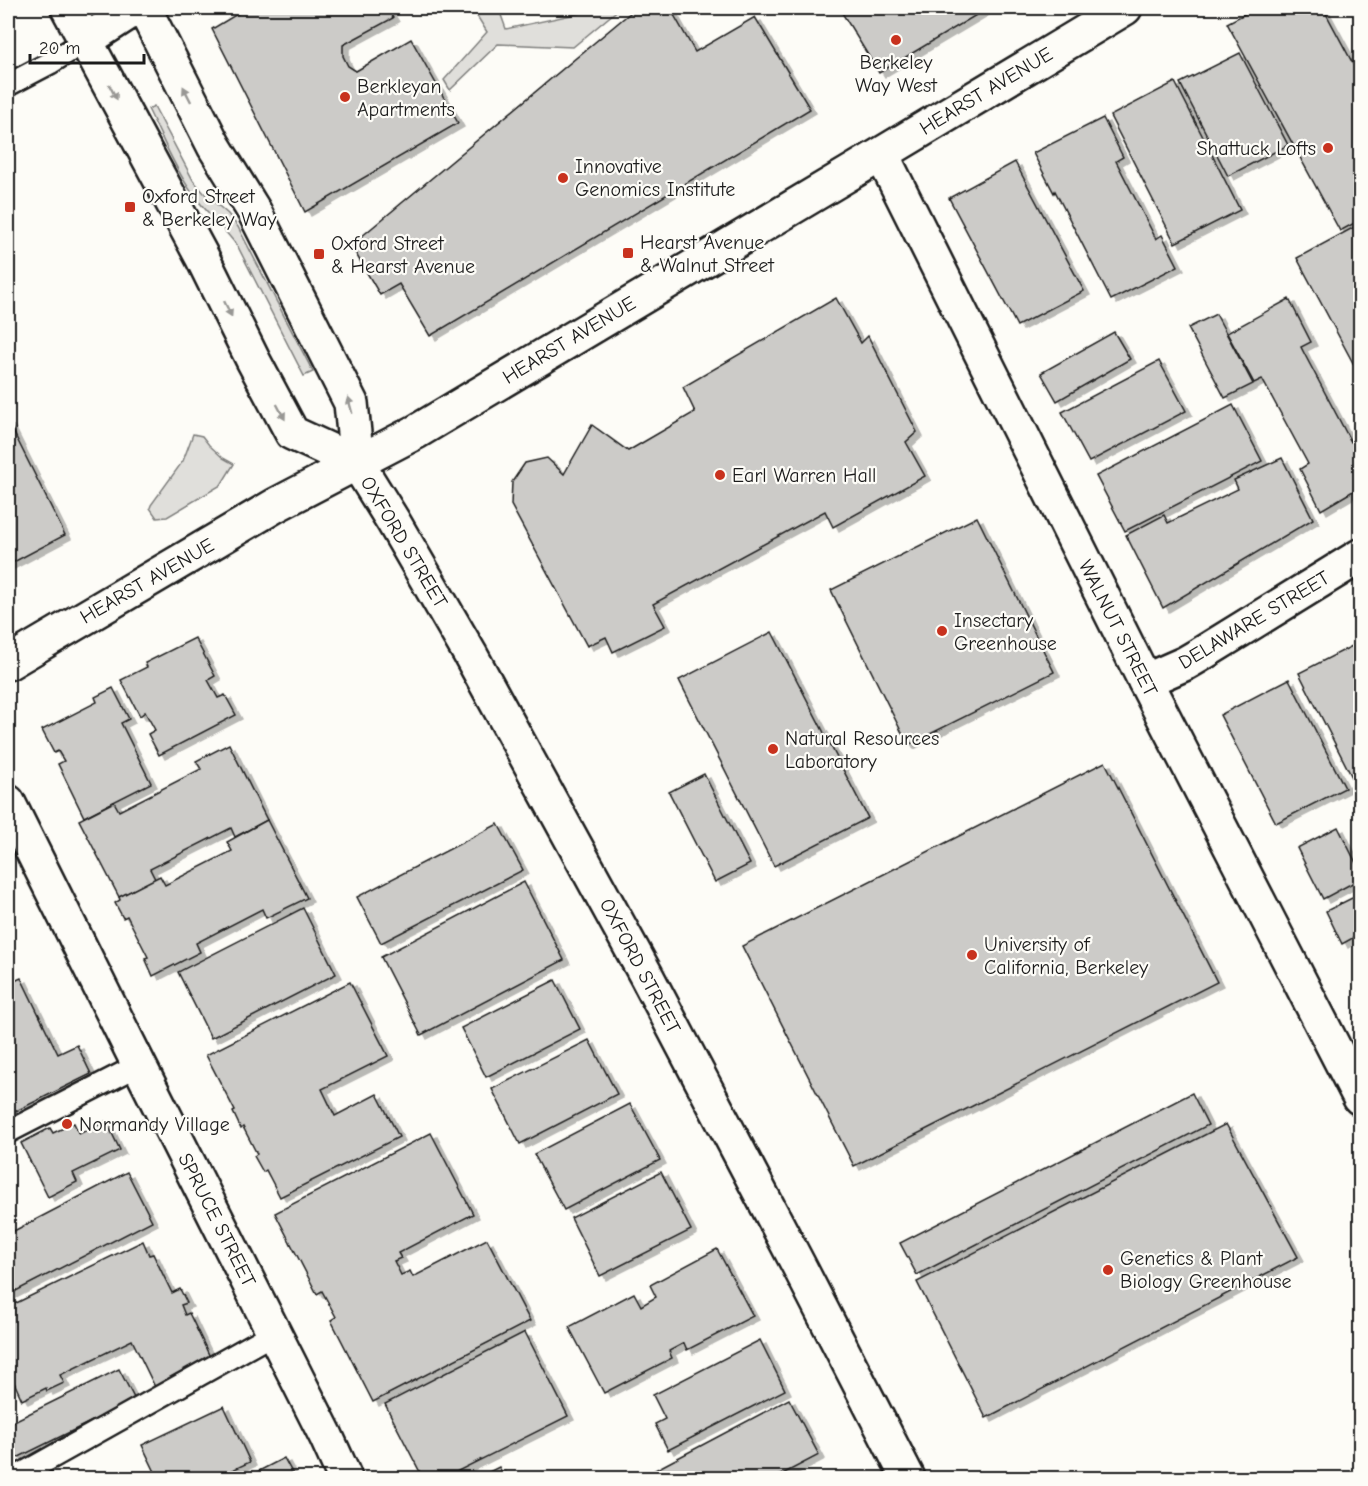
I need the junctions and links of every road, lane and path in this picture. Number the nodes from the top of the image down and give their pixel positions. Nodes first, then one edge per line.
1 (68, 8) edge
2 (135, 8) edge
3 (144, 8) edge
4 (1125, 8) edge
5 (85, 41) junction
6 (8, 85) edge
7 (882, 154) junction
8 (357, 463) junction
9 (1360, 556) edge
10 (8, 663) edge
11 (1145, 681) junction
12 (8, 802) edge
13 (139, 1065) junction
14 (1360, 1098) edge
15 (8, 1132) edge
16 (274, 1333) junction
17 (8, 1473) edge
18 (345, 1479) edge
19 (908, 1479) edge

1 - 5 street, OXFORD STREET
2 - 5 street
8 -> 3 street, OXFORD STREET
4 - 7 street, HEARST AVENUE
5 - 6 lane
5 -> 8 street, OXFORD STREET
7 - 8 street, HEARST AVENUE
7 - 11 street, WALNUT STREET
8 - 10 street, HEARST AVENUE
8 - 19 street, OXFORD STREET
9 - 11 street, DELAWARE STREET
11 - 14 street, WALNUT STREET
12 - 13 street, SPRUCE STREET
13 - 15 lane
13 - 16 street, SPRUCE STREET
16 - 17 lane
16 - 18 street, SPRUCE STREET

